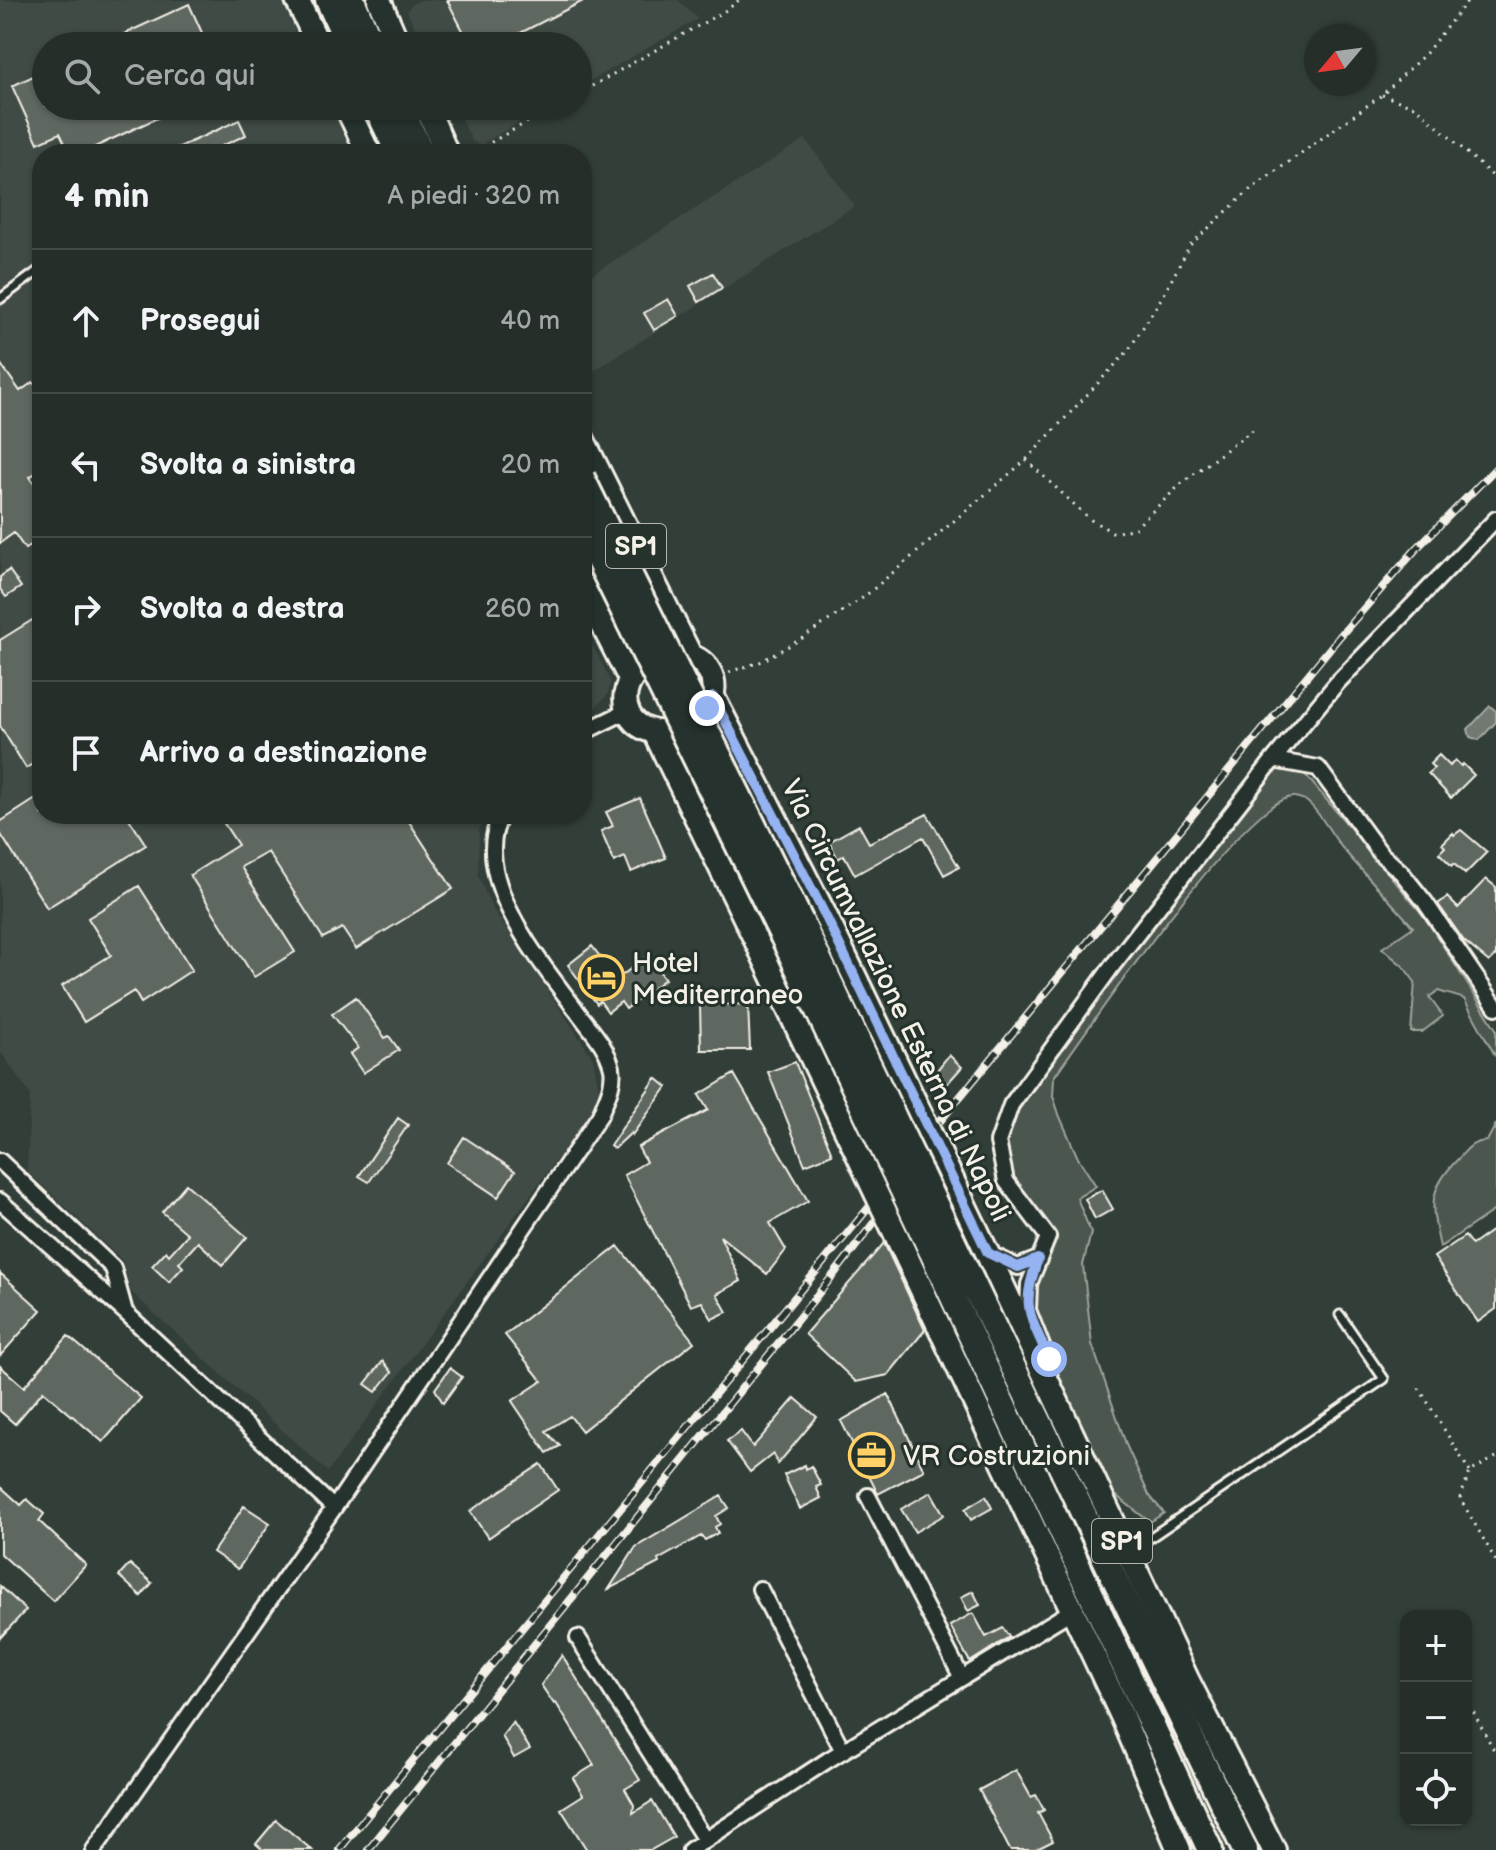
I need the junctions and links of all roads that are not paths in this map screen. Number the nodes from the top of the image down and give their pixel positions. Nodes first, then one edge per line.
1 (297, 0) edge
2 (328, 0) edge
3 (352, 0) edge
4 (379, 0) edge
5 (312, 32) edge
6 (343, 32) edge
7 (366, 32) edge
8 (393, 32) edge
9 (353, 120) edge
10 (383, 120) edge
11 (406, 120) edge
12 (432, 120) edge
13 (364, 144) edge
14 (394, 144) edge
15 (417, 144) edge
16 (443, 144) edge
17 (32, 275) edge
18 (0, 299) edge
19 (592, 459) edge
20 (592, 498) edge
21 (1496, 519) edge
22 (592, 546) edge
23 (592, 603) edge
24 (627, 711) junction
25 (592, 728) edge
26 (1273, 760) junction
27 (497, 824) edge
28 (1496, 1007) edge
29 (3, 1170) edge
30 (0, 1201) edge
31 (941, 1244) junction
32 (988, 1253) junction
33 (1038, 1259) junction
34 (125, 1312) junction
35 (1340, 1315) dead end
36 (1053, 1392) junction
37 (868, 1496) dead end
38 (334, 1508) junction
39 (1128, 1553) junction
40 (760, 1589) dead end
41 (1073, 1610) junction
42 (578, 1638) dead end
43 (962, 1678) junction
44 (843, 1751) junction
45 (705, 1840) junction
46 (96, 1847) edge
47 (690, 1850) edge
48 (1179, 1850) edge
49 (1210, 1850) edge
50 (1245, 1850) edge
51 (1274, 1850) edge

1 - 5 main road
2 - 6 highway
3 - 7 highway
4 - 8 main road
9 - 13 main road
10 - 14 highway
11 - 15 highway
12 - 16 main road
17 - 18 lane
19 - 32 main road, Via Circumvallazione Esterna di Napoli / SP1, bridge
20 - 31 highway, bridge
21 - 26 street
22 - 31 highway, bridge
23 - 24 main road, SP1
24 - 25 street
24 - 41 main road, SP1, bridge
26 - 28 street
26 - 33 street
27 - 38 street
29 - 34 street
30 - 34 street
31 - 49 highway
31 - 50 highway
32 - 33 street
32 - 36 main road, Via Circumvallazione Esterna di Napoli / SP1
33 - 36 street
34 - 38 street
35 - 39 lane
36 - 39 main road, Via Circumvallazione Esterna di Napoli / SP1
37 - 43 street
38 - 46 street
39 - 51 main road, Via Circumvallazione Esterna di Napoli / SP1
40 - 44 street
41 - 43 street
41 - 48 main road, SP1
42 - 45 street
43 - 44 street
44 - 45 street
45 - 47 street

